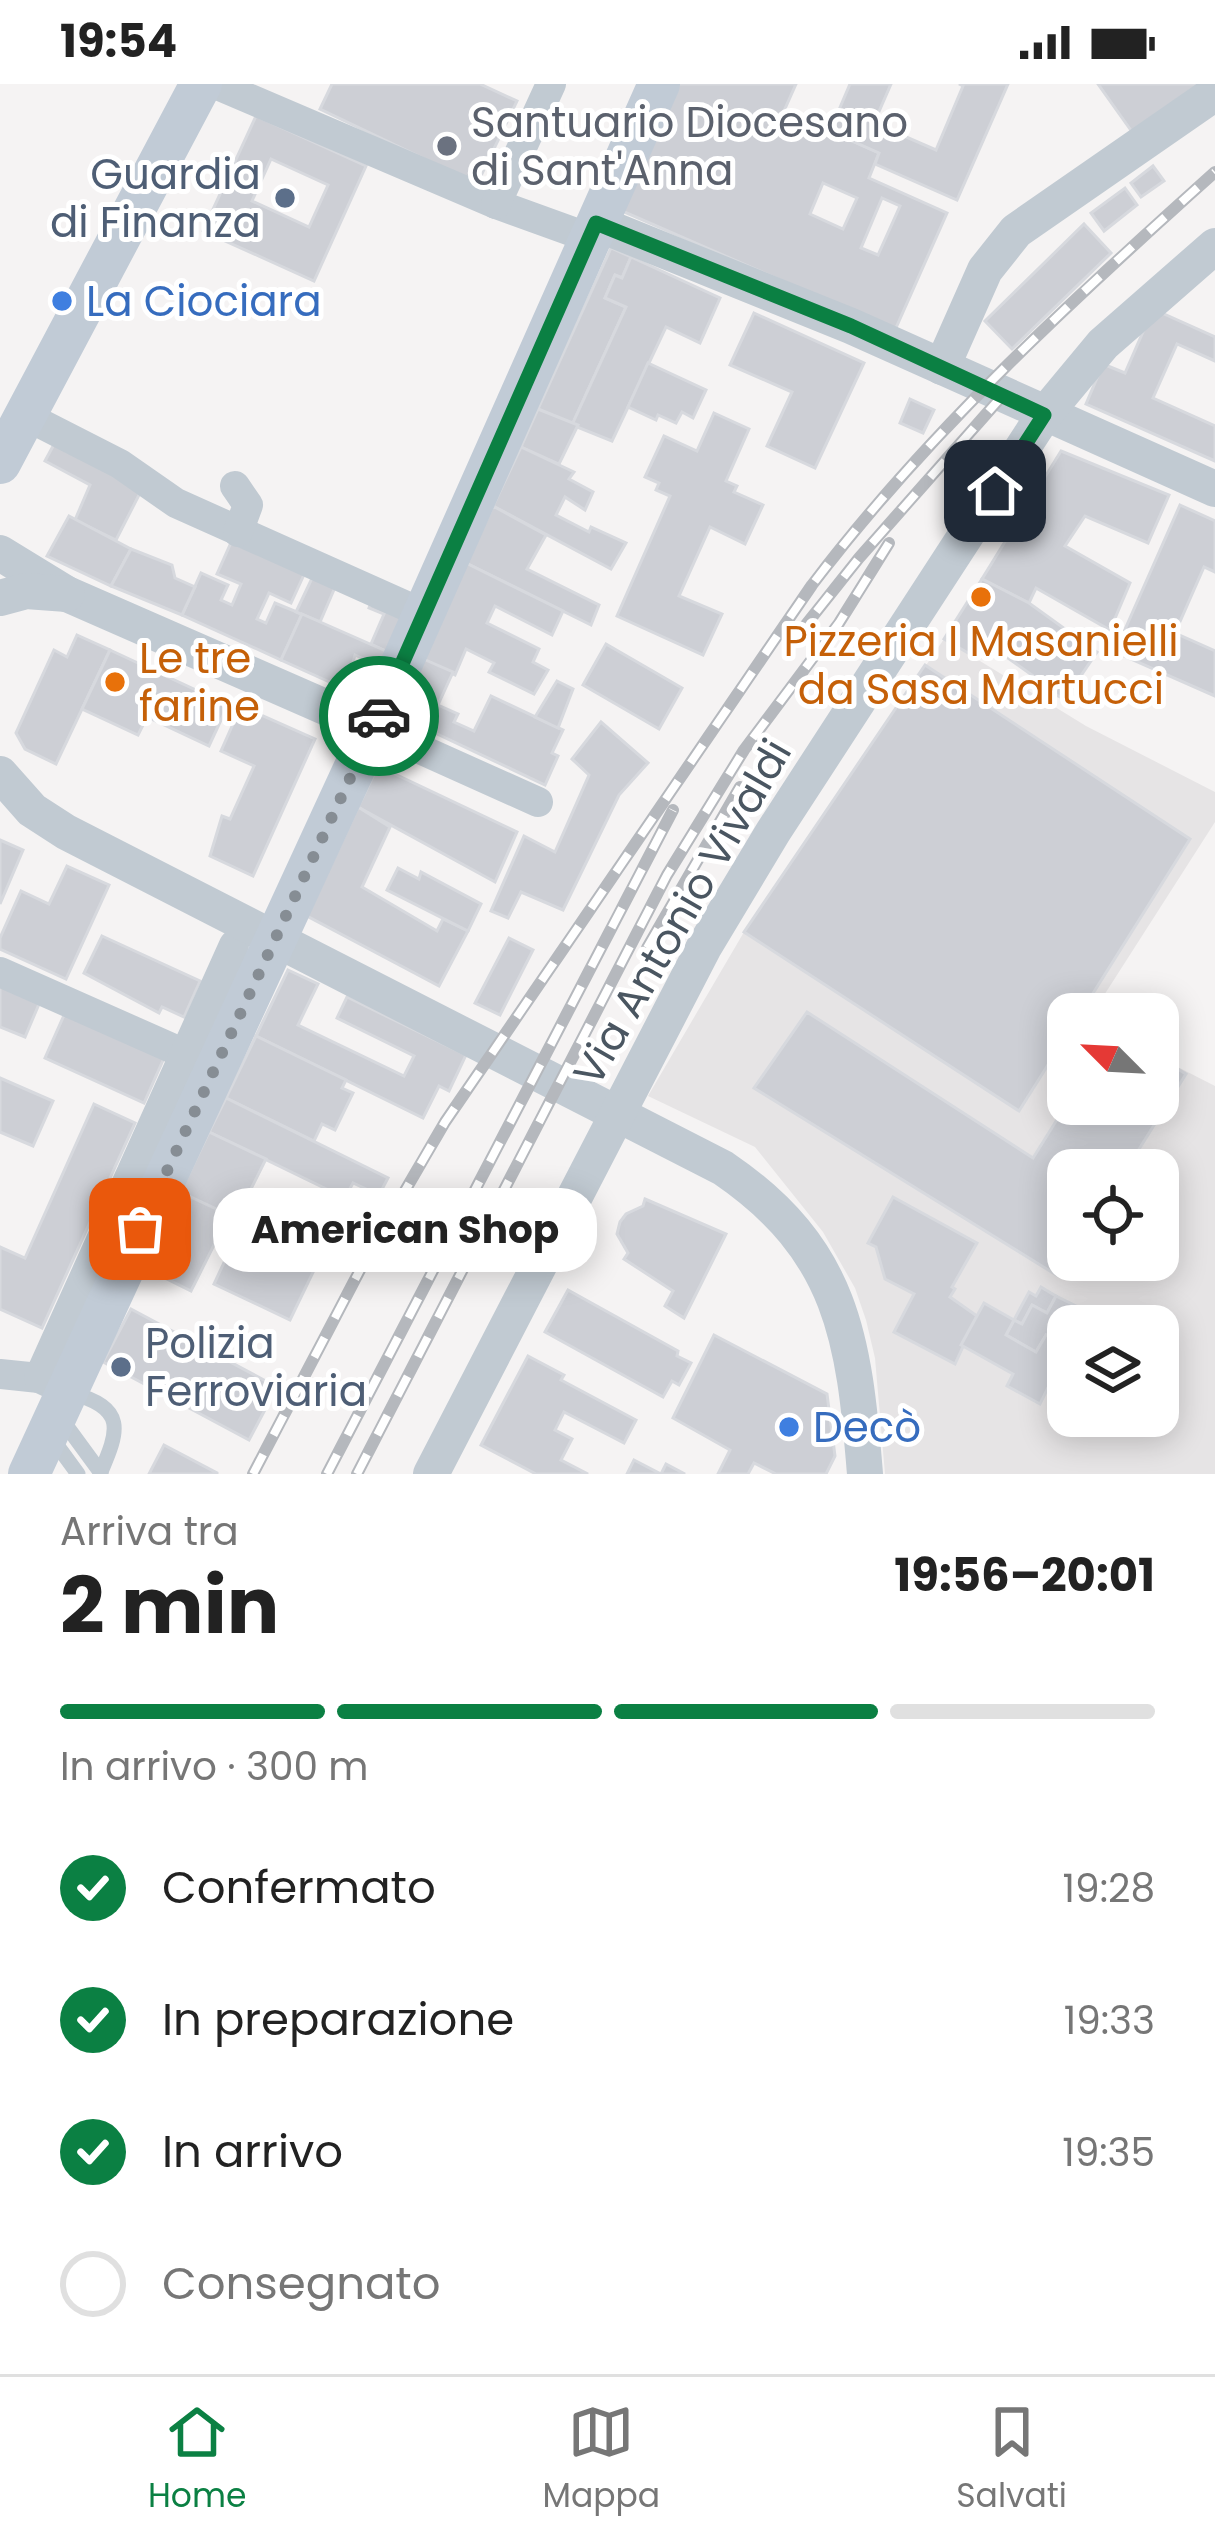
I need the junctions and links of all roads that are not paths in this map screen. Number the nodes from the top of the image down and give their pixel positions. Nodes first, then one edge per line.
1 (201, 84) edge
2 (215, 84) edge
3 (551, 84) edge
4 (659, 84) edge
5 (1215, 93) edge
6 (496, 204) junction
7 (593, 231) junction
8 (1215, 246) edge
9 (942, 367) junction
10 (1044, 415) junction
11 (24, 416) junction
12 (0, 463) edge
13 (235, 486) dead end
14 (1215, 489) edge
15 (238, 532) junction
16 (0, 553) edge
17 (67, 594) junction
18 (0, 598) edge
19 (424, 614) junction
20 (374, 728) junction
21 (0, 775) edge
22 (538, 802) dead end
23 (234, 945) dead end
24 (0, 972) edge
25 (200, 1061) junction
26 (0, 1373) edge
27 (47, 1433) edge
28 (100, 1473) edge
29 (78, 1474) edge
30 (431, 1474) edge
31 (865, 1474) edge

1 - 11 main road
2 - 6 street
3 - 6 street
4 - 7 main road
5 - 9 street
6 - 7 street
7 - 9 street
7 - 19 main road
8 - 10 street, Via Antonio Vivaldi
9 - 10 street
10 - 14 street
10 - 30 street, Via Antonio Vivaldi
11 - 12 main road
11 - 15 street
13 - 15 street
15 - 19 street
16 - 17 street
17 - 18 street
17 - 20 street
19 - 20 main road
20 - 22 street
20 - 25 main road
21 - 31 street
23 - 25 street
24 - 25 street
25 - 27 main road
26 - 27 street
27 - 28 lane
27 - 28 lane
27 - 29 lane

